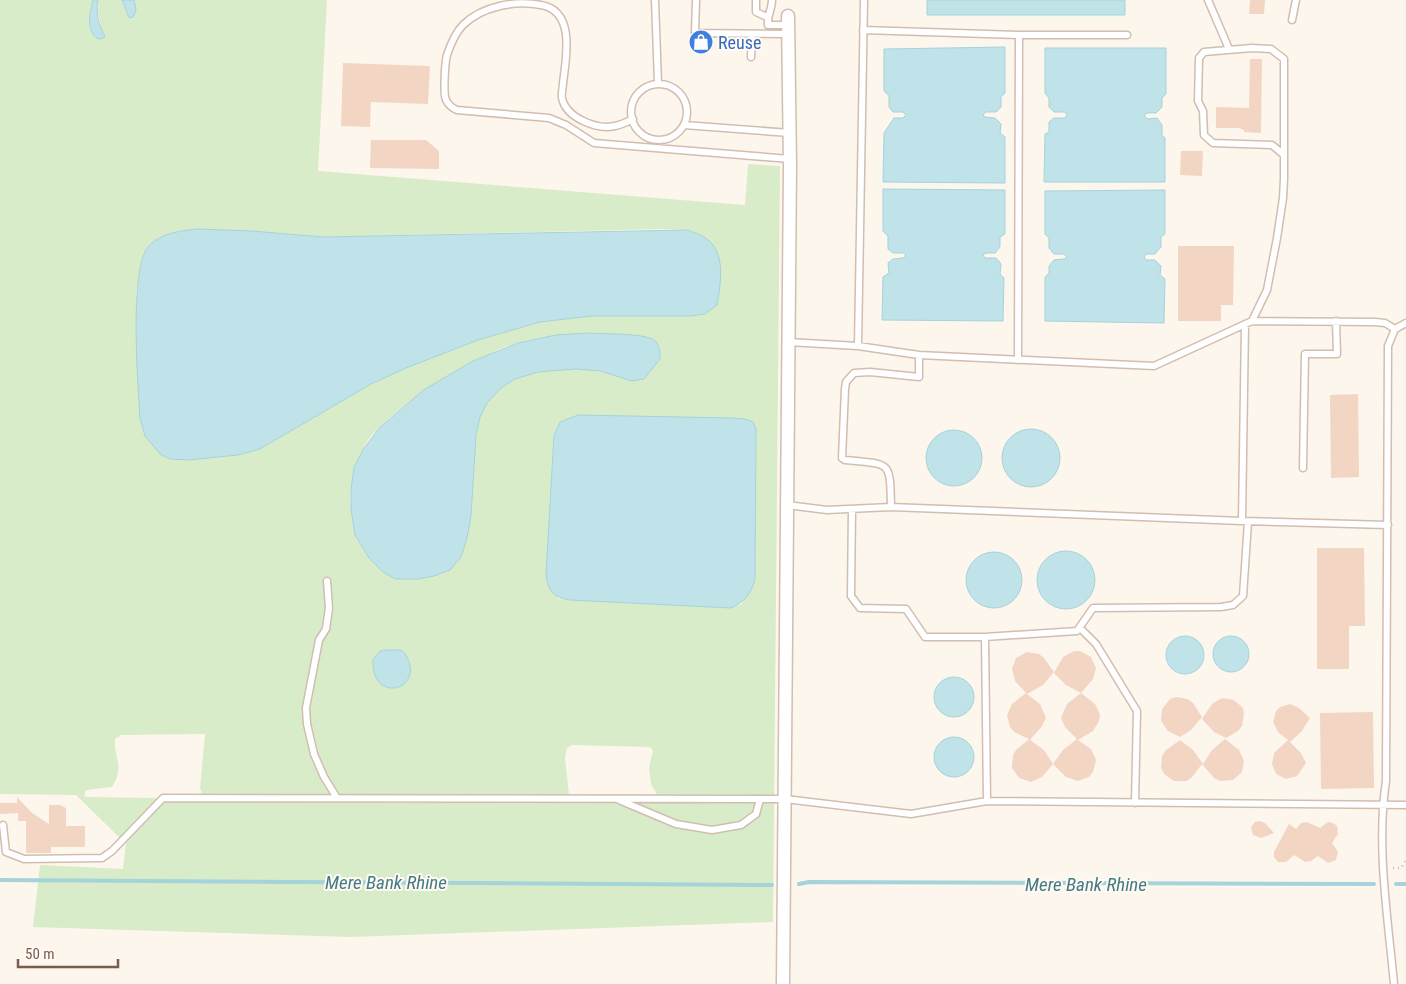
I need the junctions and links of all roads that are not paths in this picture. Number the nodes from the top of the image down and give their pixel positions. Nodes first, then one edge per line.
1 (655, 0) edge
2 (696, 0) edge
3 (756, 0) edge
4 (772, 0) edge
5 (864, 0) edge
6 (1208, 0) edge
7 (1296, 0) edge
8 (767, 17) junction
9 (1292, 20) dead end
10 (788, 25) junction
11 (863, 30) junction
12 (752, 34) junction
13 (1019, 35) junction
14 (1126, 35) dead end
15 (1229, 49) junction
16 (751, 57) dead end
17 (658, 83) junction
18 (633, 119) junction
19 (684, 124) junction
20 (790, 133) junction
21 (655, 140) junction
22 (653, 147) junction
23 (1284, 155) junction
24 (790, 159) junction
25 (1336, 321) junction
26 (1248, 322) junction
27 (1406, 323) edge
28 (1394, 329) junction
29 (788, 342) junction
30 (858, 346) junction
31 (919, 355) junction
32 (1018, 360) junction
33 (1302, 468) dead end
34 (787, 505) junction
35 (892, 507) junction
36 (852, 509) junction
37 (1245, 522) junction
38 (1388, 525) junction
39 (327, 581) dead end
40 (1080, 628) junction
41 (984, 637) junction
42 (337, 798) junction
43 (616, 799) junction
44 (760, 799) junction
45 (785, 799) junction
46 (987, 801) junction
47 (1135, 802) junction
48 (1382, 805) junction
49 (1406, 805) edge
50 (3, 825) dead end
51 (783, 984) edge
52 (1394, 984) edge

1 - 17 lane
2 - 12 lane
3 - 8 lane
4 - 8 lane
5 - 11 lane
6 - 15 lane
7 - 9 lane
8 - 10 lane
10 - 12 lane
10 - 20 street
11 - 13 lane
11 - 30 lane
12 - 16 lane
13 - 14 lane
13 - 32 lane
15 - 23 lane
15 - 23 lane
17 - 18 lane
17 - 19 lane
18 - 21 lane
18 - 22 lane
19 - 20 lane
19 - 21 lane
20 - 24 street
21 - 22 lane
22 - 24 lane
23 - 26 lane
24 - 29 street
25 - 26 lane
25 - 28 lane
25 - 33 lane
26 - 32 lane
26 - 37 lane
27 - 28 lane
28 - 38 lane
29 - 30 lane
29 - 34 street
30 - 31 lane
31 - 32 lane
31 - 35 lane
34 - 36 lane
34 - 45 street
35 - 36 lane
35 - 37 lane
36 - 41 lane
37 - 38 lane
37 - 40 lane
38 - 48 lane
39 - 42 lane
40 - 41 lane
40 - 47 lane
41 - 46 lane
42 - 43 lane
42 - 50 lane
43 - 44 lane
43 - 44 lane
44 - 45 lane
45 - 46 lane
45 - 51 street
46 - 47 lane
47 - 48 lane
48 - 49 lane
48 - 52 lane

